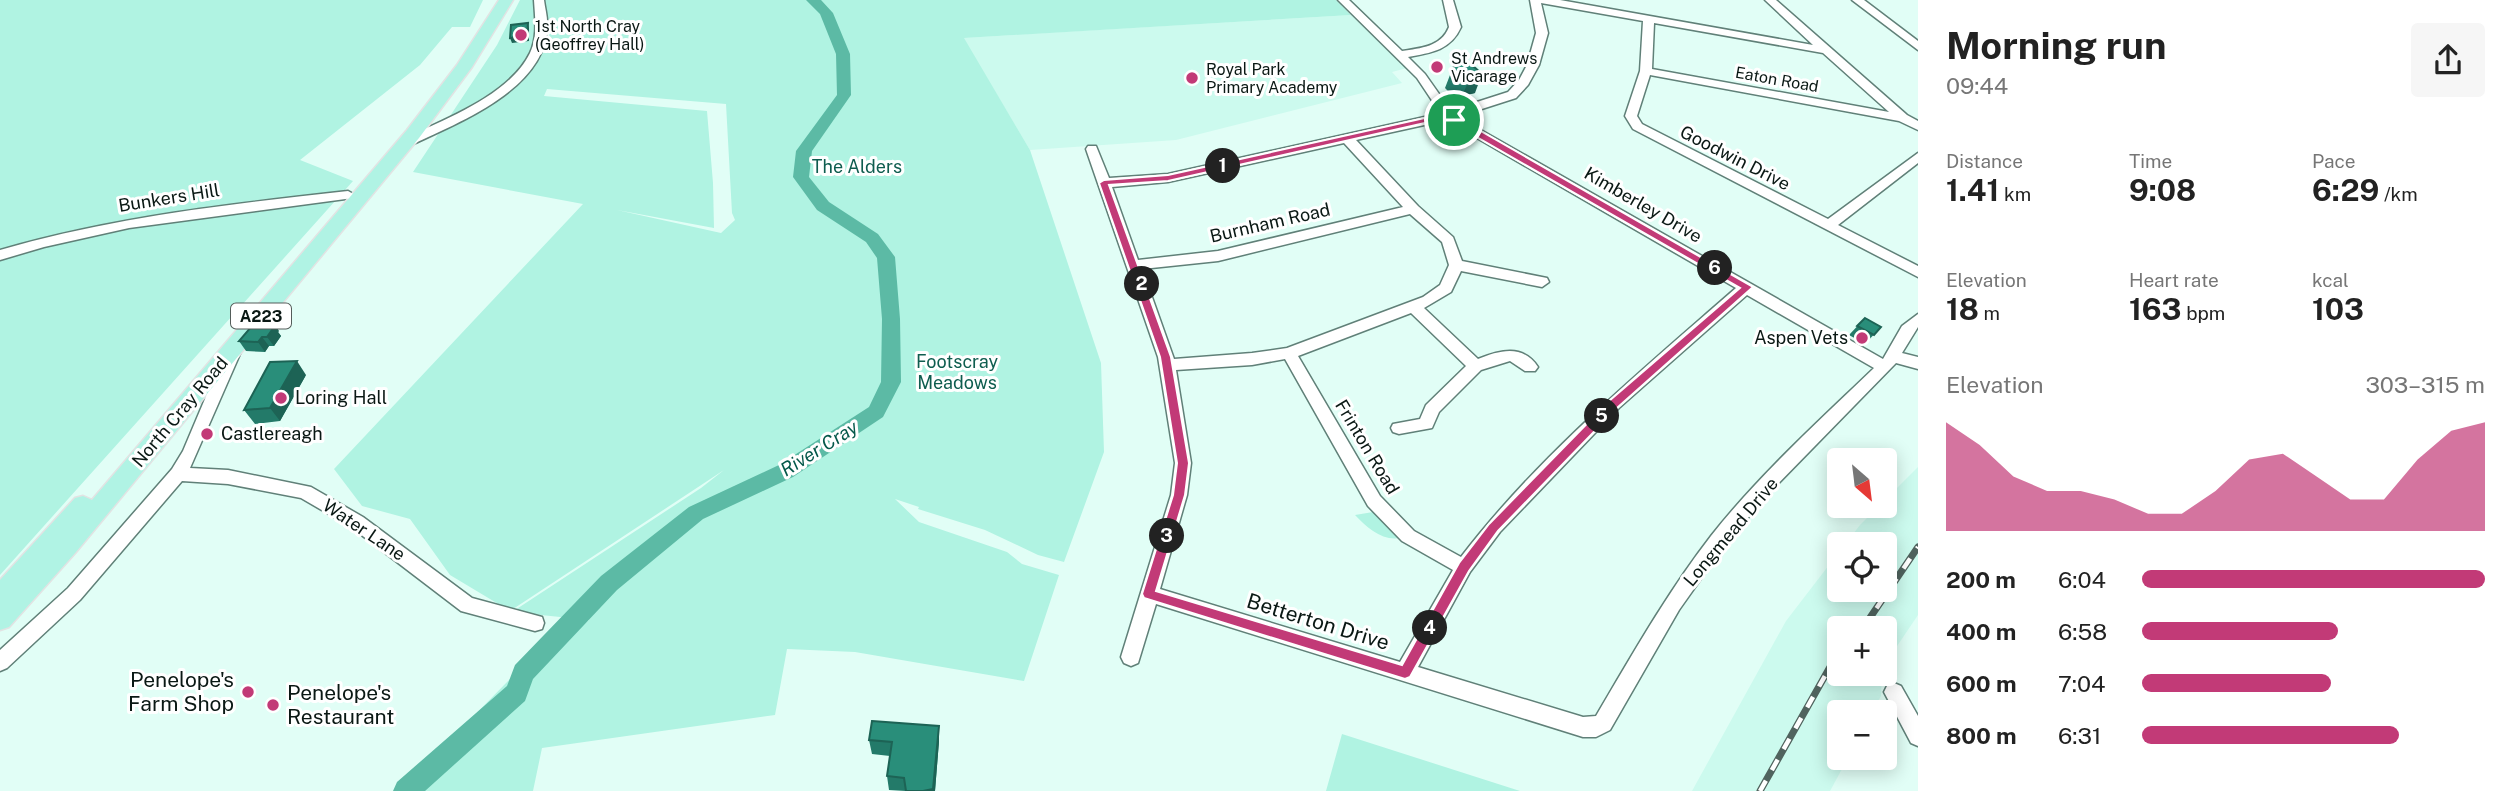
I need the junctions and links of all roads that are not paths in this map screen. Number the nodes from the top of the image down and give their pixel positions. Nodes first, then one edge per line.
1 (496, 0) edge
2 (506, 0) edge
3 (539, 0) edge
4 (1343, 0) edge
5 (1448, 0) edge
6 (1535, 0) edge
7 (1541, 0) edge
8 (1770, 0) edge
9 (1857, 0) edge
10 (1875, 12) junction
11 (1649, 19) junction
12 (1918, 33) edge
13 (1918, 47) edge
14 (1825, 50) junction
15 (1400, 55) junction
16 (1646, 71) junction
17 (1448, 115) junction
18 (1903, 118) junction
19 (1918, 126) edge
20 (1347, 138) junction
21 (407, 142) junction
22 (1091, 149) dead end
23 (1918, 157) edge
24 (1104, 183) junction
25 (348, 195) junction
26 (1413, 209) junction
27 (1829, 225) junction
28 (0, 255) edge
29 (1135, 265) junction
30 (1456, 265) junction
31 (1918, 272) edge
32 (1542, 282) dead end
33 (1747, 287) junction
34 (1414, 307) junction
35 (1918, 319) edge
36 (236, 345) junction
37 (1289, 353) junction
38 (1889, 362) junction
39 (1918, 363) edge
40 (1168, 365) junction
41 (1476, 366) junction
42 (1530, 367) dead end
43 (1399, 428) dead end
44 (178, 474) junction
45 (1464, 567) junction
46 (1149, 594) junction
47 (0, 597) edge
48 (0, 619) edge
49 (535, 623) dead end
50 (1131, 657) dead end
51 (0, 662) edge
52 (1405, 672) junction
53 (1894, 692) dead end
54 (1596, 727) joint
55 (1918, 736) edge

1 - 25 main road, North Cray Road / A223
2 - 21 main road, North Cray Road / A223
3 - 21 street
4 - 15 street
5 - 15 street
6 - 17 street
7 - 11 street
8 - 14 street
9 - 10 street
10 - 12 street
10 - 13 street
11 - 14 street
11 - 16 street, Goodwin Drive
14 - 18 street
15 - 17 street
16 - 18 street, Eaton Road
16 - 27 street, Goodwin Drive
17 - 20 street
17 - 33 street, Kimberley Drive
18 - 19 street
20 - 24 street
20 - 26 street
21 - 36 main road, North Cray Road / A223
22 - 24 street
23 - 27 street
24 - 29 street
25 - 28 street, Bunkers Hill
25 - 47 main road, North Cray Road / A223
26 - 29 street, Burnham Road
26 - 30 street
27 - 31 street, Goodwin Drive
29 - 40 street
30 - 32 street
30 - 34 street
33 - 38 street, Kimberley Drive
33 - 45 street
34 - 37 street
34 - 41 street
35 - 38 street, Longmead Drive
36 - 44 street
36 - 48 main road, North Cray Road / A223
37 - 40 street
37 - 45 street, Frinton Road
38 - 39 street
38 - 54 street, Longmead Drive
40 - 46 street
41 - 42 street
41 - 43 street
44 - 49 street, Water Lane
44 - 51 street
45 - 52 street
46 - 50 street
46 - 52 street, Betterton Drive
52 - 54 street, Betterton Drive
53 - 55 street

